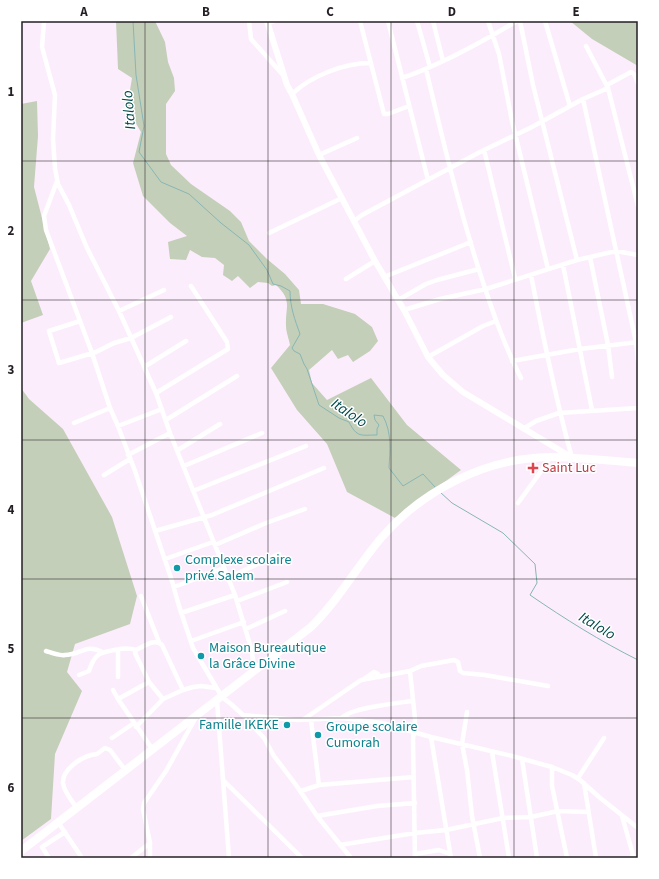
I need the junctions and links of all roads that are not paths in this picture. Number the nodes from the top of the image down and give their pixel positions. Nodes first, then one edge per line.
1 (44, 21) edge
2 (249, 21) edge
3 (360, 21) edge
4 (388, 21) edge
5 (417, 21) edge
6 (433, 21) edge
7 (488, 21) edge
8 (517, 21) edge
9 (520, 21) edge
10 (545, 21) edge
11 (269, 22) edge
12 (493, 36) junction
13 (586, 46) dead end
14 (443, 60) junction
15 (370, 63) junction
16 (428, 68) junction
17 (284, 75) junction
18 (402, 78) junction
19 (638, 83) edge
20 (607, 87) junction
21 (292, 94) junction
22 (584, 99) junction
23 (409, 106) junction
24 (570, 106) junction
25 (543, 120) junction
26 (515, 136) junction
27 (357, 138) dead end
28 (484, 150) junction
29 (319, 155) junction
30 (449, 169) junction
31 (428, 180) junction
32 (57, 181) junction
33 (342, 198) junction
34 (638, 206) edge
35 (354, 221) junction
36 (269, 233) dead end
37 (471, 242) junction
38 (616, 251) junction
39 (638, 256) edge
40 (590, 257) junction
41 (577, 260) junction
42 (375, 261) junction
43 (563, 265) junction
44 (479, 269) junction
45 (548, 269) junction
46 (531, 275) junction
47 (384, 277) junction
48 (515, 278) junction
49 (346, 279) dead end
50 (190, 286) dead end
51 (486, 288) junction
52 (164, 290) dead end
53 (398, 300) junction
54 (404, 310) junction
55 (119, 311) junction
56 (171, 317) dead end
57 (80, 320) junction
58 (496, 321) junction
59 (131, 338) junction
60 (186, 341) dead end
61 (637, 342) edge
62 (608, 346) junction
63 (580, 348) junction
64 (92, 354) junction
65 (546, 354) junction
66 (428, 357) junction
67 (638, 360) edge
68 (512, 362) junction
69 (144, 367) junction
70 (237, 376) dead end
71 (612, 377) dead end
72 (521, 378) dead end
73 (156, 393) junction
74 (110, 408) junction
75 (638, 408) edge
76 (162, 409) junction
77 (592, 410) junction
78 (560, 413) junction
79 (166, 420) junction
80 (74, 423) dead end
81 (220, 424) dead end
82 (118, 426) junction
83 (524, 429) junction
84 (170, 433) junction
85 (262, 433) dead end
86 (306, 446) dead end
87 (178, 450) junction
88 (129, 457) junction
89 (550, 457) junction
90 (572, 458) junction
91 (638, 463) edge
92 (184, 466) junction
93 (324, 468) dead end
94 (104, 475) dead end
95 (194, 491) junction
96 (518, 503) dead end
97 (305, 509) dead end
98 (204, 518) junction
99 (155, 530) junction
100 (214, 543) junction
101 (279, 554) dead end
102 (165, 559) junction
103 (224, 568) junction
104 (228, 578) junction
105 (287, 582) dead end
106 (174, 587) junction
107 (235, 595) junction
108 (141, 596) dead end
109 (237, 601) junction
110 (285, 611) dead end
111 (181, 613) junction
112 (244, 622) junction
113 (246, 629) junction
114 (190, 641) junction
115 (159, 642) junction
116 (118, 650) junction
117 (136, 650) junction
118 (46, 651) dead end
119 (102, 652) junction
120 (255, 671) junction
121 (410, 671) junction
122 (78, 675) dead end
123 (118, 678) dead end
124 (149, 682) junction
125 (548, 686) dead end
126 (216, 688) junction
127 (113, 690) dead end
128 (182, 690) junction
129 (118, 699) junction
130 (163, 699) junction
131 (220, 699) junction
132 (412, 702) junction
133 (467, 712) dead end
134 (243, 715) junction
135 (197, 716) junction
136 (342, 718) junction
137 (304, 720) junction
138 (311, 720) junction
139 (135, 725) junction
140 (414, 732) junction
141 (431, 737) junction
142 (112, 738) dead end
143 (604, 738) dead end
144 (462, 744) junction
145 (153, 750) junction
146 (492, 752) junction
147 (522, 759) junction
148 (552, 766) junction
149 (126, 771) junction
150 (414, 777) junction
151 (578, 778) junction
152 (224, 781) junction
153 (584, 783) junction
154 (318, 785) junction
155 (301, 792) junction
156 (415, 803) junction
157 (77, 808) junction
158 (558, 811) junction
159 (588, 812) junction
160 (622, 815) junction
161 (317, 816) junction
162 (531, 817) junction
163 (503, 818) junction
164 (58, 822) junction
165 (474, 824) junction
166 (638, 828) edge
167 (446, 830) junction
168 (65, 832) junction
169 (415, 833) junction
170 (150, 843) junction
171 (340, 845) junction
172 (21, 851) edge
173 (415, 856) edge
174 (450, 856) edge
175 (49, 858) edge
176 (82, 858) edge
177 (131, 858) edge
178 (150, 858) edge
179 (229, 858) edge
180 (302, 858) edge
181 (351, 858) edge
182 (480, 858) edge
183 (509, 858) edge
184 (537, 858) edge
185 (567, 858) edge
186 (596, 858) edge
187 (631, 858) edge

1 - 32 street
2 - 17 street
3 - 15 street
4 - 18 street
5 - 16 street
6 - 14 street
7 - 12 street
8 - 12 street
9 - 25 street
10 - 24 street
11 - 17 street
12 - 14 street
12 - 26 street
13 - 20 street
14 - 16 street
15 - 21 street
15 - 23 street
16 - 18 street
16 - 30 street
17 - 21 street
18 - 23 street
19 - 20 street
20 - 22 street
20 - 34 street
21 - 29 street
22 - 24 street
22 - 38 street
23 - 31 street
24 - 25 street
25 - 26 street
25 - 41 street
26 - 28 street
26 - 45 street
27 - 29 street
28 - 30 street
28 - 48 street
29 - 33 street
30 - 31 street
30 - 37 street
31 - 35 street
32 - 55 street
32 - 57 street
33 - 35 street
33 - 36 street
35 - 42 street
37 - 44 street
37 - 47 street
38 - 39 street
38 - 40 street
38 - 61 street
40 - 41 street
40 - 62 street
41 - 43 street
42 - 47 street
42 - 49 street
43 - 45 street
43 - 63 street
44 - 51 street
44 - 53 street
45 - 46 street
46 - 48 street
46 - 65 street
47 - 53 street
48 - 51 street
50 - 73 street
51 - 54 street
51 - 58 street
52 - 55 street
53 - 54 street
54 - 66 street
55 - 59 street
56 - 59 street
57 - 64 street
57 - 64 street
58 - 66 street
58 - 68 street
59 - 64 street
59 - 69 street
60 - 69 street
61 - 62 street
61 - 67 street
62 - 63 street
62 - 71 street
63 - 65 street
63 - 77 street
64 - 74 street
65 - 68 street
65 - 78 street
66 - 83 street
68 - 72 street
69 - 73 street
70 - 79 street
73 - 76 street
74 - 80 street
74 - 82 street
75 - 77 street
76 - 79 street
76 - 82 street
77 - 78 street
78 - 83 street
78 - 90 street
79 - 84 street
81 - 87 street
82 - 88 street
83 - 90 street
84 - 87 street
84 - 88 street
85 - 92 street
86 - 95 street
87 - 92 street
88 - 94 street
88 - 99 street
89 - 90 highway
89 - 96 street
89 - 120 highway
90 - 91 highway
92 - 95 street
93 - 98 street
95 - 98 street
97 - 100 street
98 - 99 street
98 - 100 street
99 - 102 street
100 - 102 street
100 - 103 street
101 - 104 street
102 - 106 street
103 - 104 street
103 - 106 street
104 - 107 street
105 - 109 street
106 - 111 street
107 - 109 street
107 - 111 street
108 - 115 street
109 - 112 street
110 - 113 street
111 - 114 street
112 - 113 street
112 - 114 street
113 - 120 street
114 - 126 street
115 - 117 street
115 - 128 street
116 - 117 street
116 - 119 street
116 - 123 street
117 - 124 street
118 - 119 street
119 - 122 street
120 - 131 highway
121 - 125 street
121 - 132 street
121 - 137 street
124 - 129 street
124 - 130 street
126 - 128 street
126 - 131 street
127 - 129 street
128 - 130 street
129 - 139 street
130 - 139 street
131 - 134 street
131 - 135 highway
131 - 152 street
132 - 136 street
132 - 140 street
133 - 144 street
134 - 137 street
134 - 155 street
135 - 145 highway
135 - 170 street
136 - 138 street
136 - 140 street
137 - 138 street
138 - 154 street
139 - 142 street
139 - 145 street
140 - 141 street
140 - 150 street
141 - 144 street
141 - 167 street
143 - 151 street
144 - 146 street
144 - 165 street
145 - 149 highway
146 - 147 street
146 - 163 street
147 - 148 street
147 - 162 street
148 - 151 street
148 - 158 street
149 - 157 highway
149 - 157 street
150 - 154 street
150 - 156 street
151 - 153 street
152 - 179 street
152 - 180 street
153 - 159 street
153 - 160 street
154 - 155 street
155 - 161 street
156 - 161 street
156 - 169 street
157 - 164 highway
158 - 159 street
158 - 162 street
158 - 185 street
159 - 186 street
160 - 166 street
160 - 187 street
161 - 171 street
162 - 163 street
162 - 184 street
163 - 165 street
163 - 183 street
164 - 168 street
164 - 172 highway
165 - 167 street
165 - 182 street
167 - 169 street
167 - 174 street
168 - 175 street
168 - 176 street
169 - 171 street
169 - 173 street
170 - 177 street
170 - 178 street
171 - 181 street
173 - 174 street

